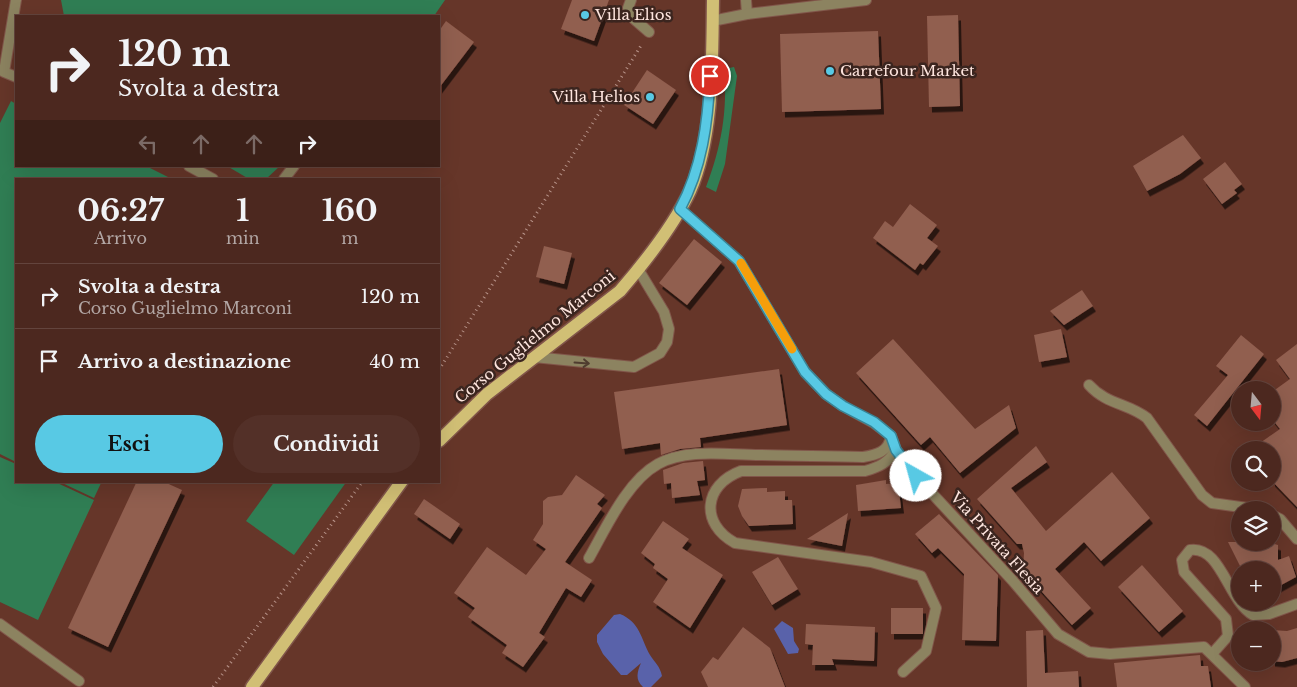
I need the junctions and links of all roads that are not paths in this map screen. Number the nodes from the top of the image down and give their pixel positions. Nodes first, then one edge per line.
1 (16, 0) edge
2 (631, 0) edge
3 (713, 0) edge
4 (746, 0) edge
5 (866, 0) edge
6 (746, 14) junction
7 (712, 20) junction
8 (649, 32) road end
9 (2, 75) edge
10 (15, 77) edge
11 (190, 167) edge
12 (293, 167) edge
13 (212, 178) edge
14 (285, 178) edge
15 (680, 209) junction
16 (638, 270) junction
17 (534, 356) junction
18 (1089, 385) dead end
19 (891, 436) junction
20 (440, 440) edge
21 (896, 450) junction
22 (401, 483) edge
23 (1231, 506) edge
24 (1281, 520) edge
25 (1297, 539) edge
26 (589, 558) dead end
27 (1297, 604) edge
28 (0, 624) edge
29 (1212, 654) junction
30 (903, 672) dead end
31 (79, 681) dead end
32 (252, 687) edge
33 (1245, 687) edge

1 - 9 street
2 - 8 street
3 - 7 main road, Corso Guglielmo Marconi
4 - 6 street
5 - 6 street
6 - 7 street
7 - 15 main road, Corso Guglielmo Marconi
9 - 10 street
11 - 13 street
12 - 14 street
15 - 16 main road, Corso Guglielmo Marconi
15 - 19 street
16 - 17 main road, Corso Guglielmo Marconi
17 -> 16 street
17 - 20 main road, Corso Guglielmo Marconi
18 - 23 street
19 - 21 street, Via Privata Flesia
19 - 26 street
21 - 29 street, Via Privata Flesia
21 - 30 street
22 - 32 main road
24 - 25 street
27 - 29 street
28 - 31 street
29 - 33 street

